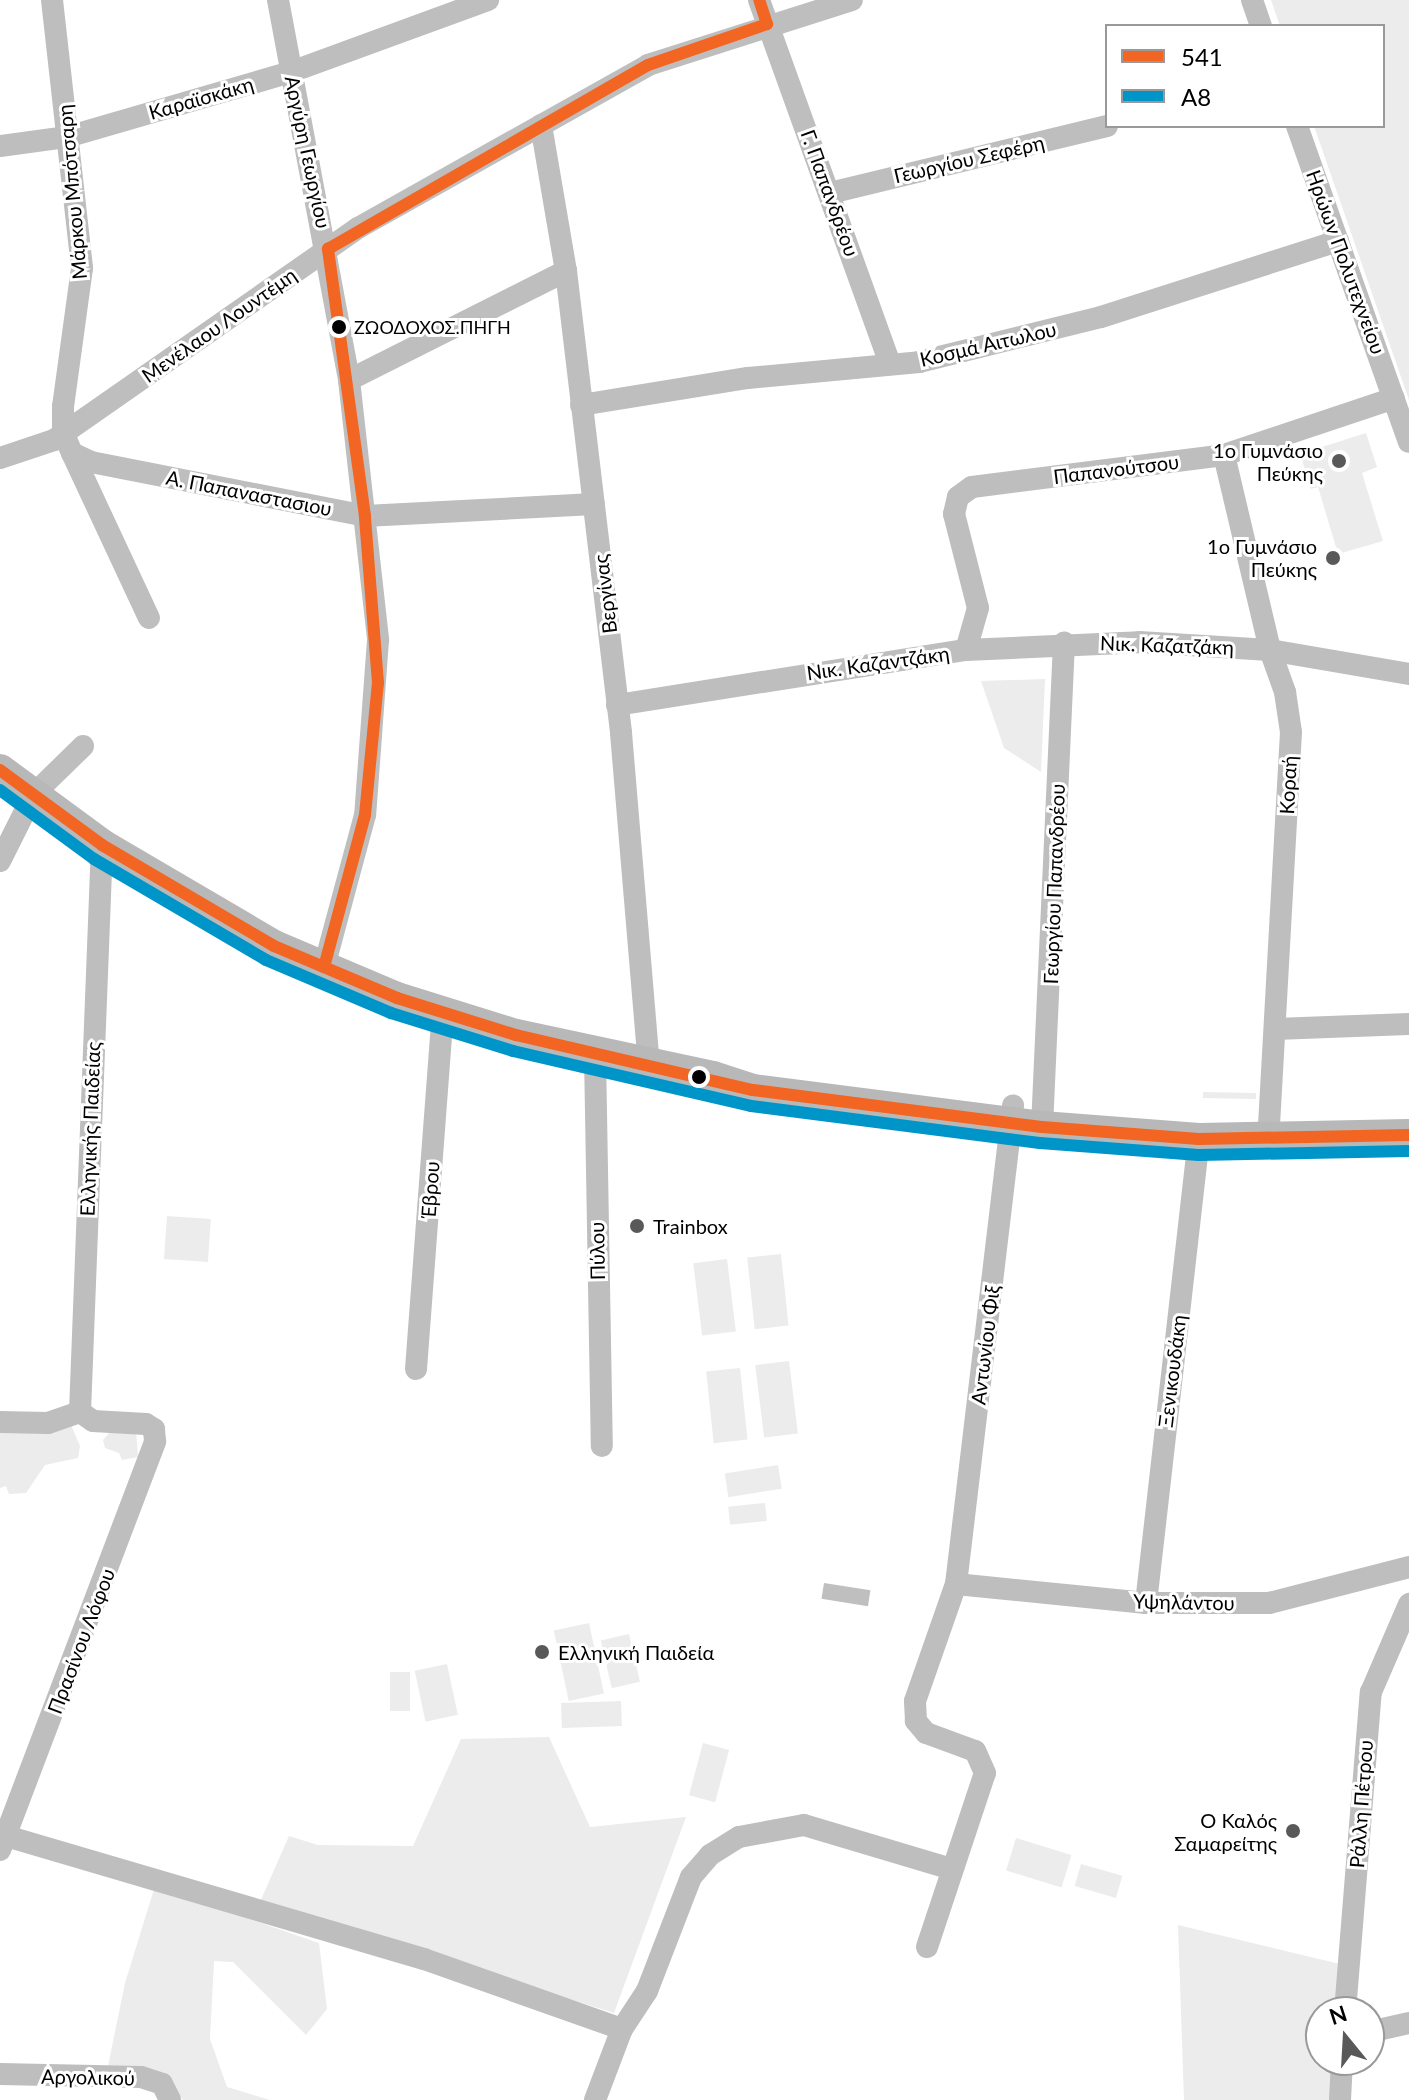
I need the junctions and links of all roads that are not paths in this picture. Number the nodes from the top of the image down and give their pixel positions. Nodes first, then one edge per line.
1 (52, 0) edge
2 (278, 0) edge
3 (488, 0) edge
4 (759, 0) edge
5 (852, 0) edge
6 (1252, 0) edge
7 (767, 24) junction
8 (1260, 24) edge
9 (291, 72) junction
10 (541, 125) junction
11 (1105, 126) edge
12 (1298, 128) edge
13 (67, 137) junction
14 (0, 146) edge
15 (830, 193) junction
16 (1338, 241) junction
17 (328, 249) junction
18 (566, 271) junction
19 (890, 364) junction
20 (349, 380) junction
21 (1394, 398) junction
22 (581, 405) junction
23 (63, 432) junction
24 (1409, 442) edge
25 (72, 453) junction
26 (1224, 455) junction
27 (0, 458) edge
28 (972, 487) joint
29 (594, 504) junction
30 (365, 516) junction
31 (149, 618) dead end
32 (1064, 642) junction
33 (966, 650) junction
34 (1270, 650) junction
35 (1409, 674) edge
36 (617, 705) junction
37 (83, 746) dead end
38 (0, 770) edge
39 (33, 795) junction
40 (102, 845) junction
41 (0, 861) edge
42 (324, 967) junction
43 (443, 1012) junction
44 (1409, 1024) edge
45 (1275, 1029) junction
46 (595, 1055) junction
47 (649, 1066) junction
48 (1409, 1115) edge
49 (1027, 1116) junction
50 (1269, 1123) junction
51 (1409, 1135) edge
52 (1199, 1139) junction
53 (416, 1369) dead end
54 (80, 1412) junction
55 (0, 1422) edge
56 (602, 1446) dead end
57 (1409, 1567) edge
58 (956, 1584) junction
59 (1146, 1603) junction
60 (1409, 1604) edge
61 (3, 1843) edge
62 (952, 1869) junction
63 (927, 1947) dead end
64 (1346, 1996) edge
65 (1409, 2023) edge
66 (1385, 2028) edge
67 (622, 2029) junction
68 (0, 2074) edge
69 (1341, 2076) edge
70 (41, 2089) edge
71 (169, 2097) edge
72 (595, 2100) edge
73 (1340, 2100) edge

1 - 13 street, Μάρκου Μπότσαρη
2 - 9 street, Αργύρη Γεωργίου
3 - 9 street, Καραϊσκάκη
4 - 7 street, Γ. Παπανδρέου
5 - 7 street, Μενέλαου Λουντέμη
6 - 8 street
7 - 10 street, Μενέλαου Λουντέμη
7 - 15 street, Γ. Παπανδρέου
9 - 13 street, Καραϊσκάκη
9 - 17 street, Αργύρη Γεωργίου
10 - 17 street, Μενέλαου Λουντέμη
10 - 18 street, Βεργίνας
11 - 15 street, Γεωργίου Σεφέρη
12 - 16 street, Ηρώων Πολυτεχνείου
13 - 14 street, Καραϊσκάκη
13 - 23 street, Μάρκου Μπότσαρη
15 - 19 street, Γ. Παπανδρέου
16 - 19 street, Κοσμά Αιτωλου
16 - 21 street, Ηρώων Πολυτεχνείου
17 - 20 street, Αργύρη Γεωργίου
17 - 23 street, Μενέλαου Λουντέμη
18 - 20 street
18 - 22 street, Βεργίνας
19 - 22 street, Κοσμά Αιτωλου
20 - 30 street, Αργύρη Γεωργίου
21 - 24 street, Ηρώων Πολυτεχνείου
21 - 26 street, Παπανούτσου
22 - 29 street, Βεργίνας
23 - 25 street
23 - 27 street, Μενέλαου Λουντέμη
25 - 30 street, Α. Παπαναστασιου
25 - 31 street
26 - 28 street, Παπανούτσου
26 - 34 street, Κοραή
28 - 33 street, Νικ. Καζαντζάκη
29 - 30 street, Α. Παπαναστασιου
29 - 36 street, Βεργίνας
30 - 42 street, Αργύρη Γεωργίου
32 - 33 street, Νικ. Καζατζάκη
32 - 34 street, Νικ. Καζατζάκη
32 - 49 street, Γεωργίου Παπανδρέου
33 - 36 street, Νικ. Καζαντζάκη
34 - 35 street
34 - 45 street, Κοραή
36 - 47 street, Βεργίνας
37 - 39 street
38 - 39 main road
39 - 40 main road
39 - 41 street
40 - 42 main road
40 - 54 street, Ελληνικής Παιδείας
42 - 43 main road
43 - 46 main road
43 - 53 street, Έβρου
44 - 45 street
45 - 50 street, Κοραή
46 - 47 main road
46 - 56 street, Πύλου
47 - 49 main road
48 - 50 main road
49 - 50 main road
49 - 52 main road
49 - 58 street, Αντωνίου Φιξ
51 - 52 main road
52 - 59 street, Ξενικουδάκη
54 - 55 street
54 - 61 street, Πρασίνου Λόφου
57 - 59 street, Υψηλάντου
58 - 59 street, Υψηλάντου
58 - 62 street, Αντωνίου Φιξ
60 - 64 street, Ράλλη Πέτρου
61 - 67 street
62 - 63 street
62 - 67 street
65 - 66 street
67 - 72 street
68 - 70 street, Αργολικού
69 - 73 street
70 - 71 street, Αργολικού

